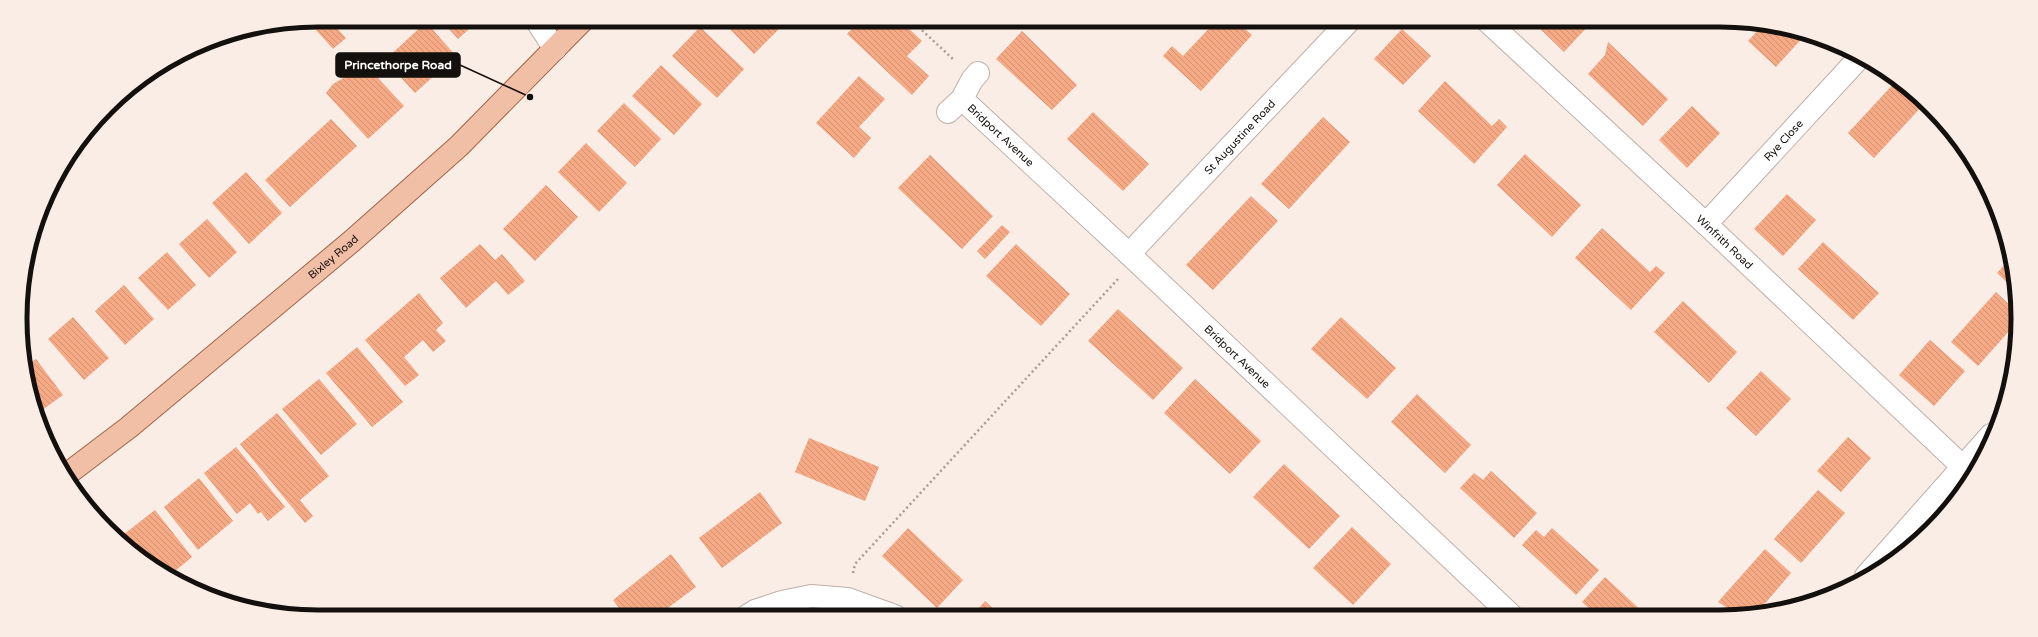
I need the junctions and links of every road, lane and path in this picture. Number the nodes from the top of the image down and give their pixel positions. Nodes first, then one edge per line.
1 (541, 27) edge
2 (576, 27) edge
3 (918, 27) edge
4 (1343, 27) edge
5 (1494, 27) edge
6 (555, 49) junction
7 (1856, 61) edge
8 (965, 91) joint
9 (1706, 224) junction
10 (1129, 254) junction
11 (1983, 443) edge
12 (1962, 466) junction
13 (71, 471) edge
14 (1877, 564) edge
15 (848, 599) junction
16 (758, 610) edge
17 (878, 610) edge
18 (1506, 610) edge

1 - 6 street
2 - 6 main road, Bixley Road
3 - 8 path
4 - 10 street, St Augustine Road
5 - 9 street, Winfrith Road
6 - 13 main road, Bixley Road
7 - 9 street, Rye Close
8 - 10 street, Bridport Avenue
9 - 12 street, Winfrith Road
10 - 15 path
10 - 18 street, Bridport Avenue
11 - 12 street
12 - 14 street
15 - 16 street
15 - 17 street

